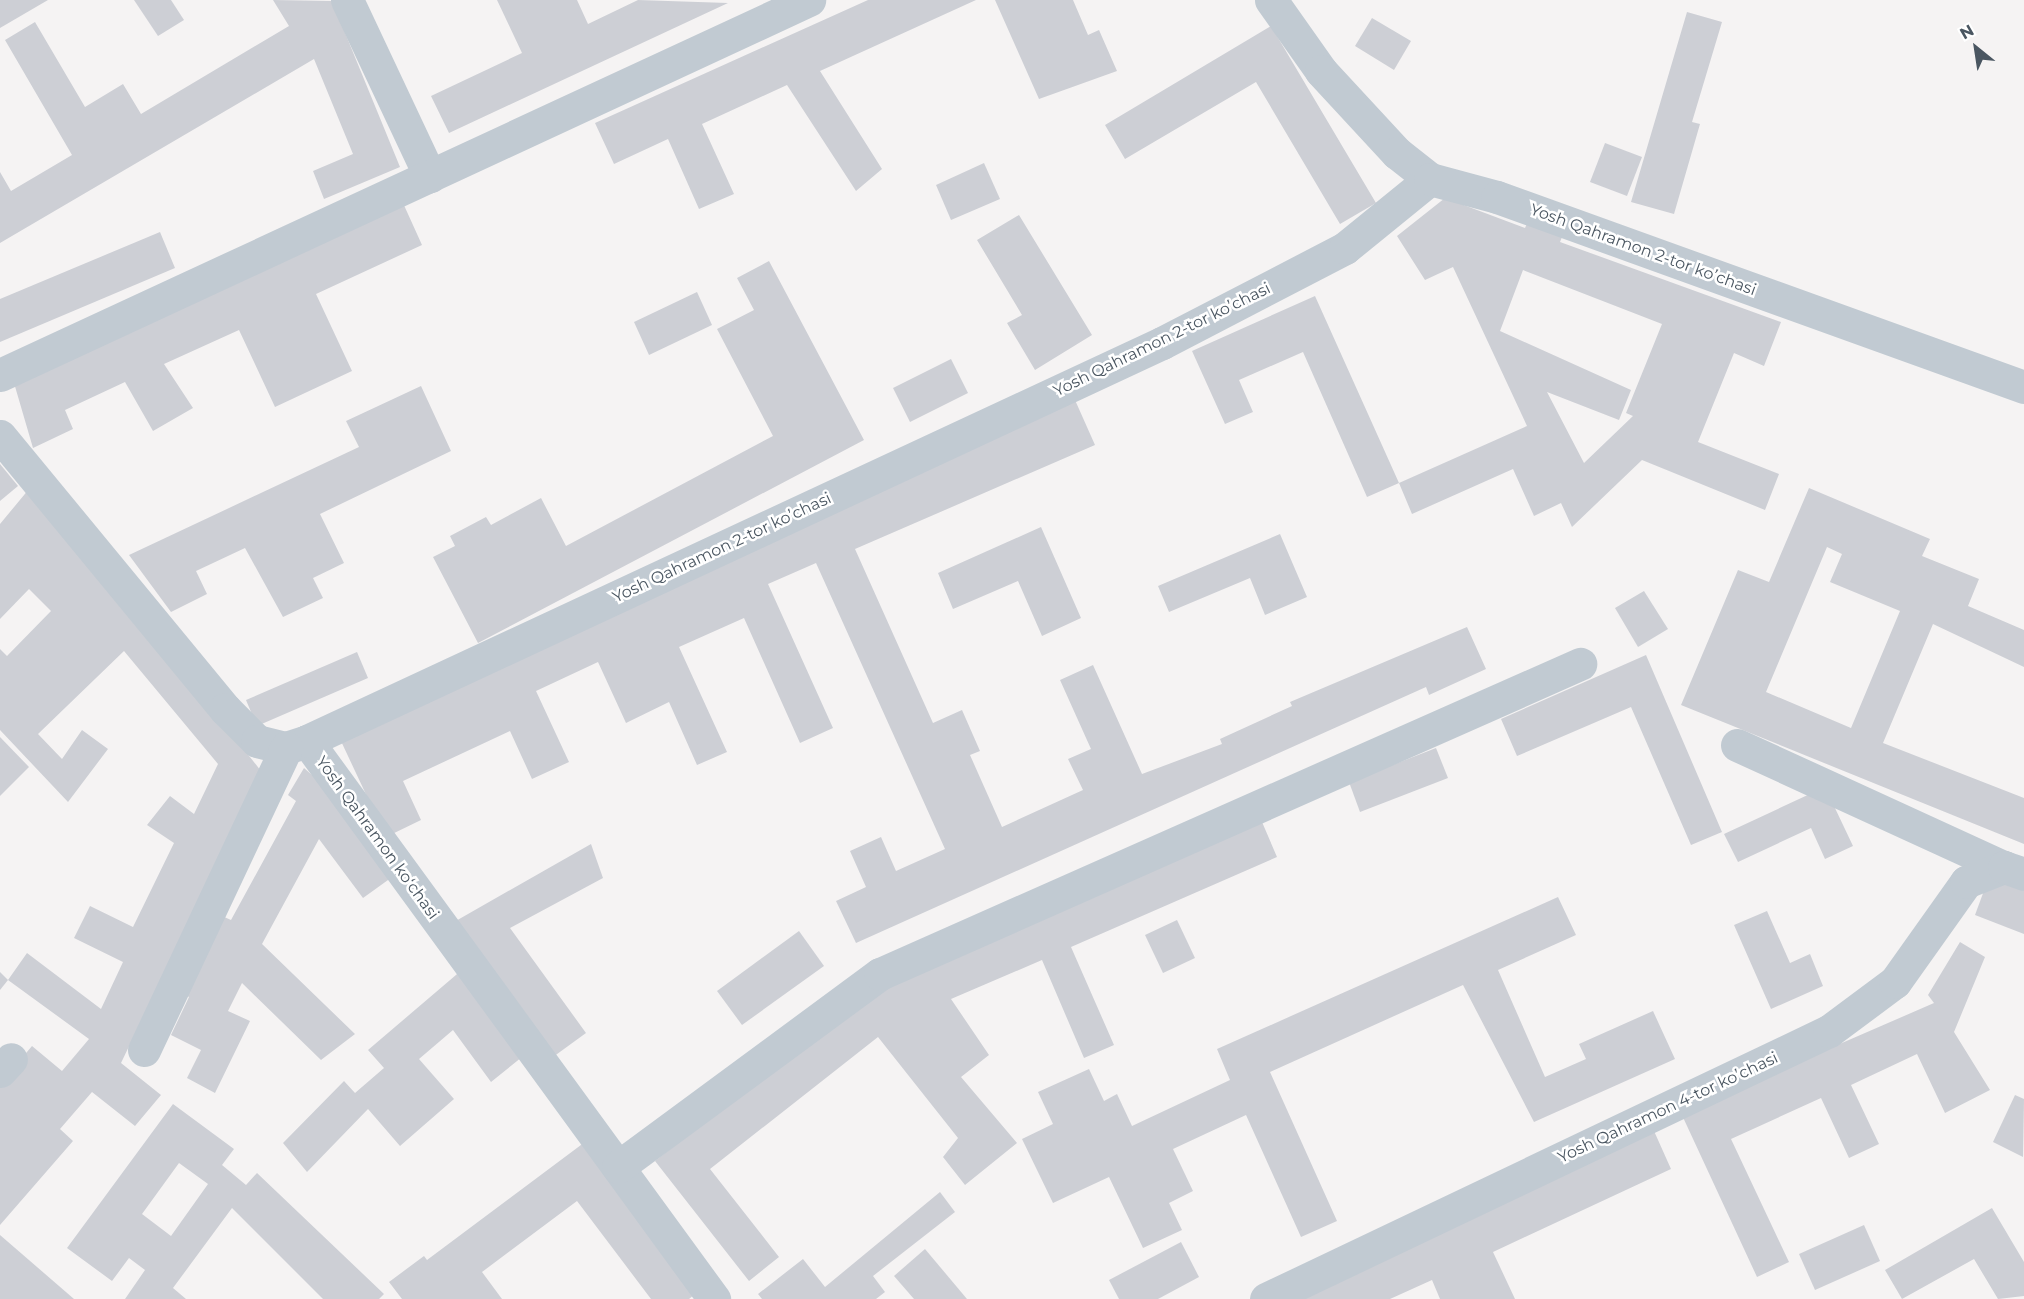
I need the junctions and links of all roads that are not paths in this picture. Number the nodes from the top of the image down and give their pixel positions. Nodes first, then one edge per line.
1 (347, 0) edge
2 (809, 0) edge
3 (1271, 0) edge
4 (430, 176) junction
5 (1430, 179) junction
6 (0, 375) edge
7 (2024, 387) edge
8 (0, 436) edge
9 (1580, 664) dead end
10 (296, 745) junction
11 (1737, 745) dead end
12 (2014, 870) edge
13 (144, 1050) dead end
14 (618, 1167) junction
15 (714, 1299) edge
16 (1266, 1299) edge

1 - 4 street
2 - 4 street
3 - 5 street
4 - 6 street
5 - 7 street, Yosh Qahramon 2-tor koʼchasi
5 - 10 street, Yosh Qahramon 2-tor koʼchasi
8 - 10 street
9 - 14 street
10 - 13 street
10 - 14 street, Yosh Qahramon koʻchasi
11 - 12 street
12 - 16 street, Yosh Qahramon 4-tor koʼchasi
14 - 15 street, Yosh Qahramon koʻchasi

